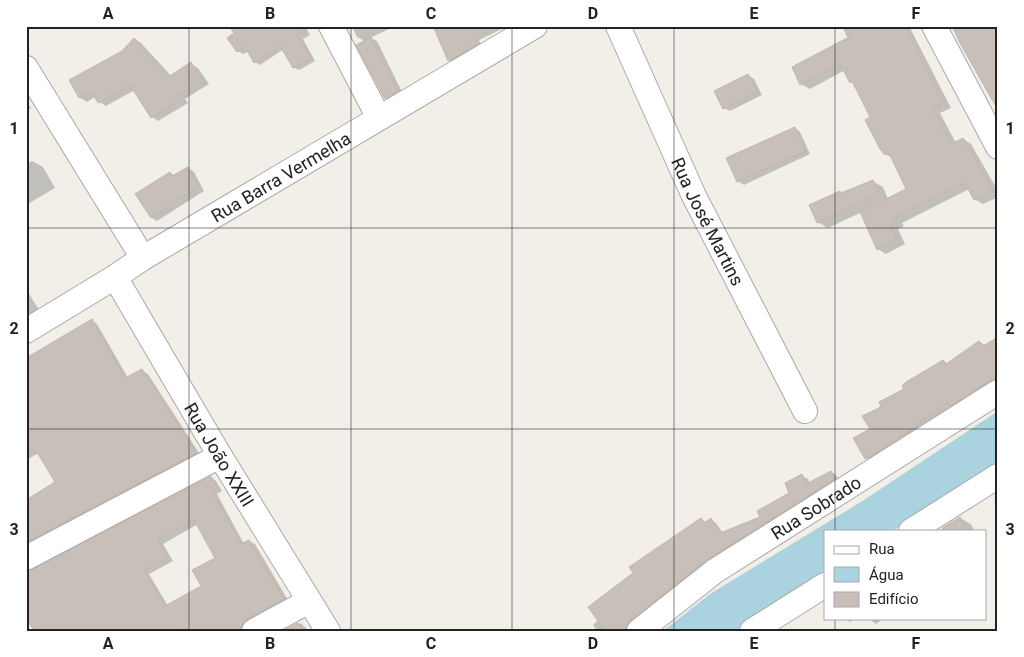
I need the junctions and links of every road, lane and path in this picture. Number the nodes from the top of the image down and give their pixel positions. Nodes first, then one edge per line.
1 (331, 26) edge
2 (535, 26) edge
3 (618, 26) edge
4 (934, 26) edge
5 (26, 68) edge
6 (379, 118) junction
7 (998, 147) edge
8 (143, 258) junction
9 (115, 277) junction
10 (26, 331) edge
11 (998, 392) edge
12 (805, 411) dead end
13 (220, 456) junction
14 (998, 476) edge
15 (912, 530) edge
16 (26, 558) edge
17 (824, 586) edge
18 (309, 601) junction
19 (254, 631) edge
20 (328, 631) edge
21 (639, 631) edge
22 (752, 631) edge

1 - 6 street
2 - 6 street, Rua Barra Vermelha
3 - 12 street, Rua José Martins
4 - 7 street
5 - 8 street
6 - 8 street, Rua Barra Vermelha
8 - 9 street, Rua Barra Vermelha
9 - 10 street, Rua Barra Vermelha
9 - 13 street, Rua João XXIII
11 - 21 street, Rua Sobrado
13 - 16 street
13 - 18 street, Rua João XXIII
14 - 15 street
17 - 22 street
18 - 19 street
18 - 20 street, Rua João XXIII

